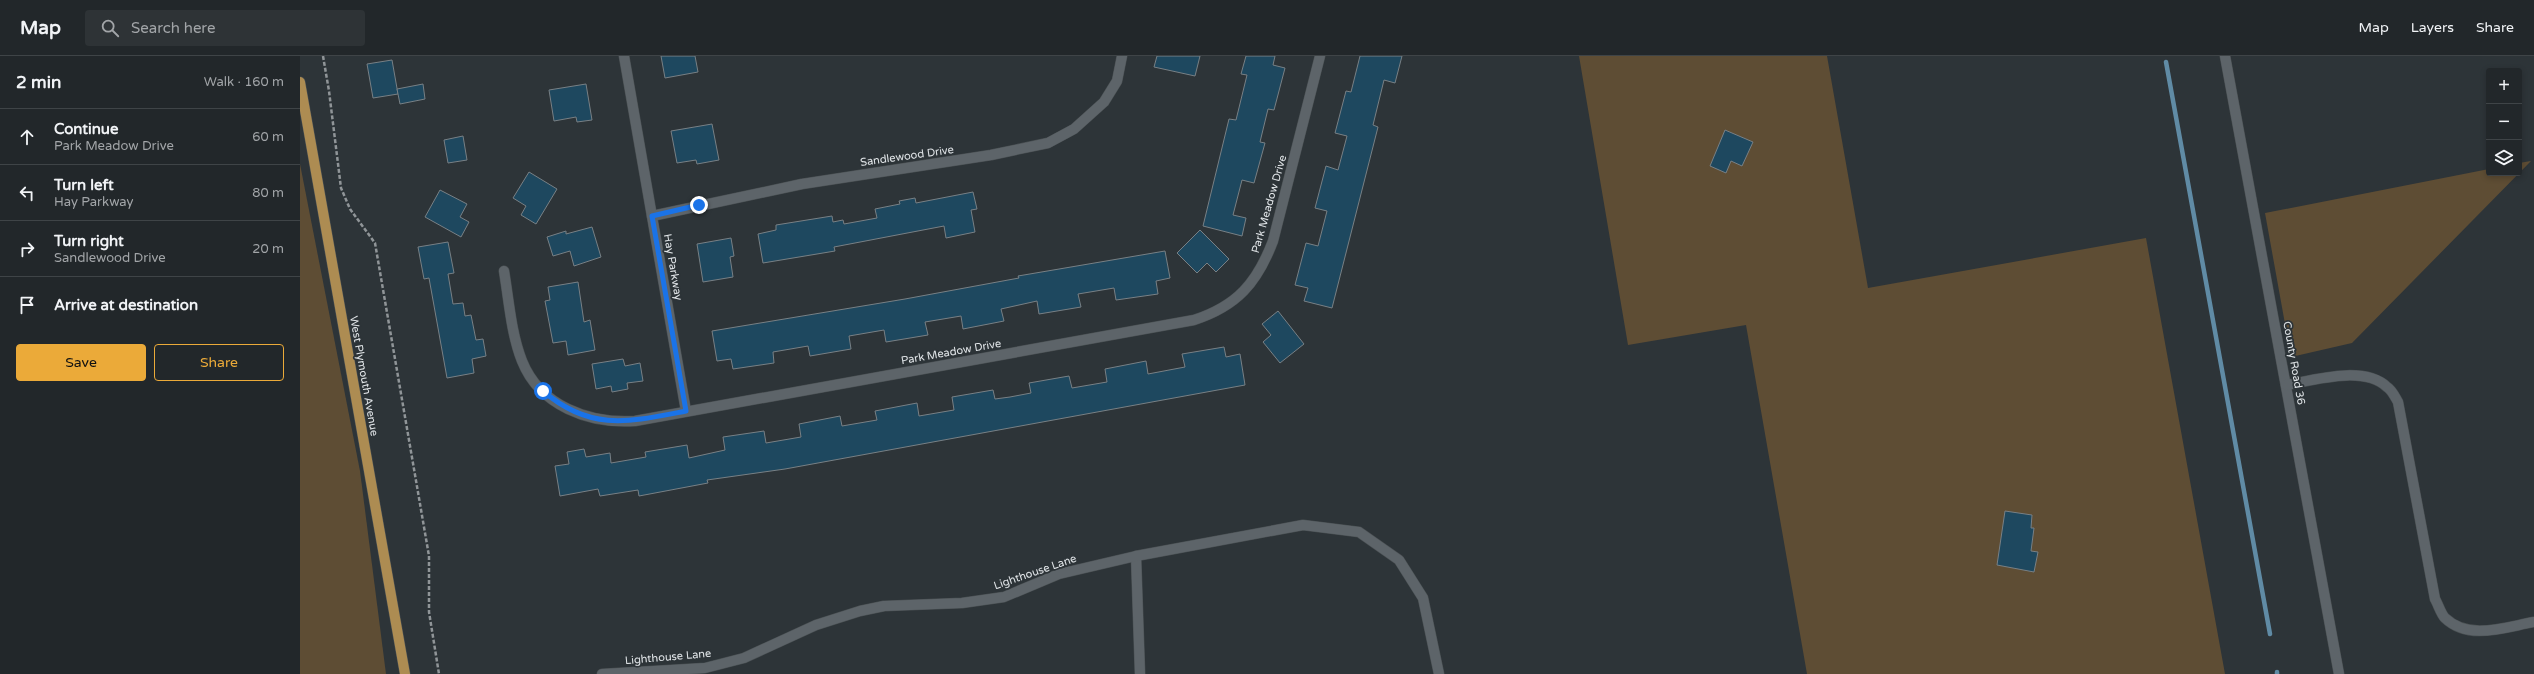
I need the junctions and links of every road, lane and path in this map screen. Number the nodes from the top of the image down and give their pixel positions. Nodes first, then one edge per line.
1 (322, 56) edge
2 (624, 56) edge
3 (1122, 56) edge
4 (1320, 56) edge
5 (2225, 56) edge
6 (300, 82) edge
7 (301, 97) edge
8 (652, 216) junction
9 (504, 271) dead end
10 (2286, 385) junction
11 (686, 411) junction
12 (1136, 556) junction
13 (2534, 622) edge
14 (405, 674) edge
15 (439, 674) edge
16 (602, 674) edge
17 (1140, 674) edge
18 (1439, 674) edge
19 (2339, 674) edge

1 - 15 path
2 - 8 street, Hay Parkway
3 - 8 street, Sandlewood Drive
4 - 11 street, Park Meadow Drive
5 - 10 street, County Road 36
6 - 7 main road, West Plymouth Avenue
7 - 14 main road, West Plymouth Avenue
8 - 11 street, Hay Parkway
9 - 11 street, Park Meadow Drive
10 - 13 street
10 - 19 street, County Road 36
12 - 16 street, Lighthouse Lane
12 - 17 street
12 - 18 street, Lighthouse Lane

